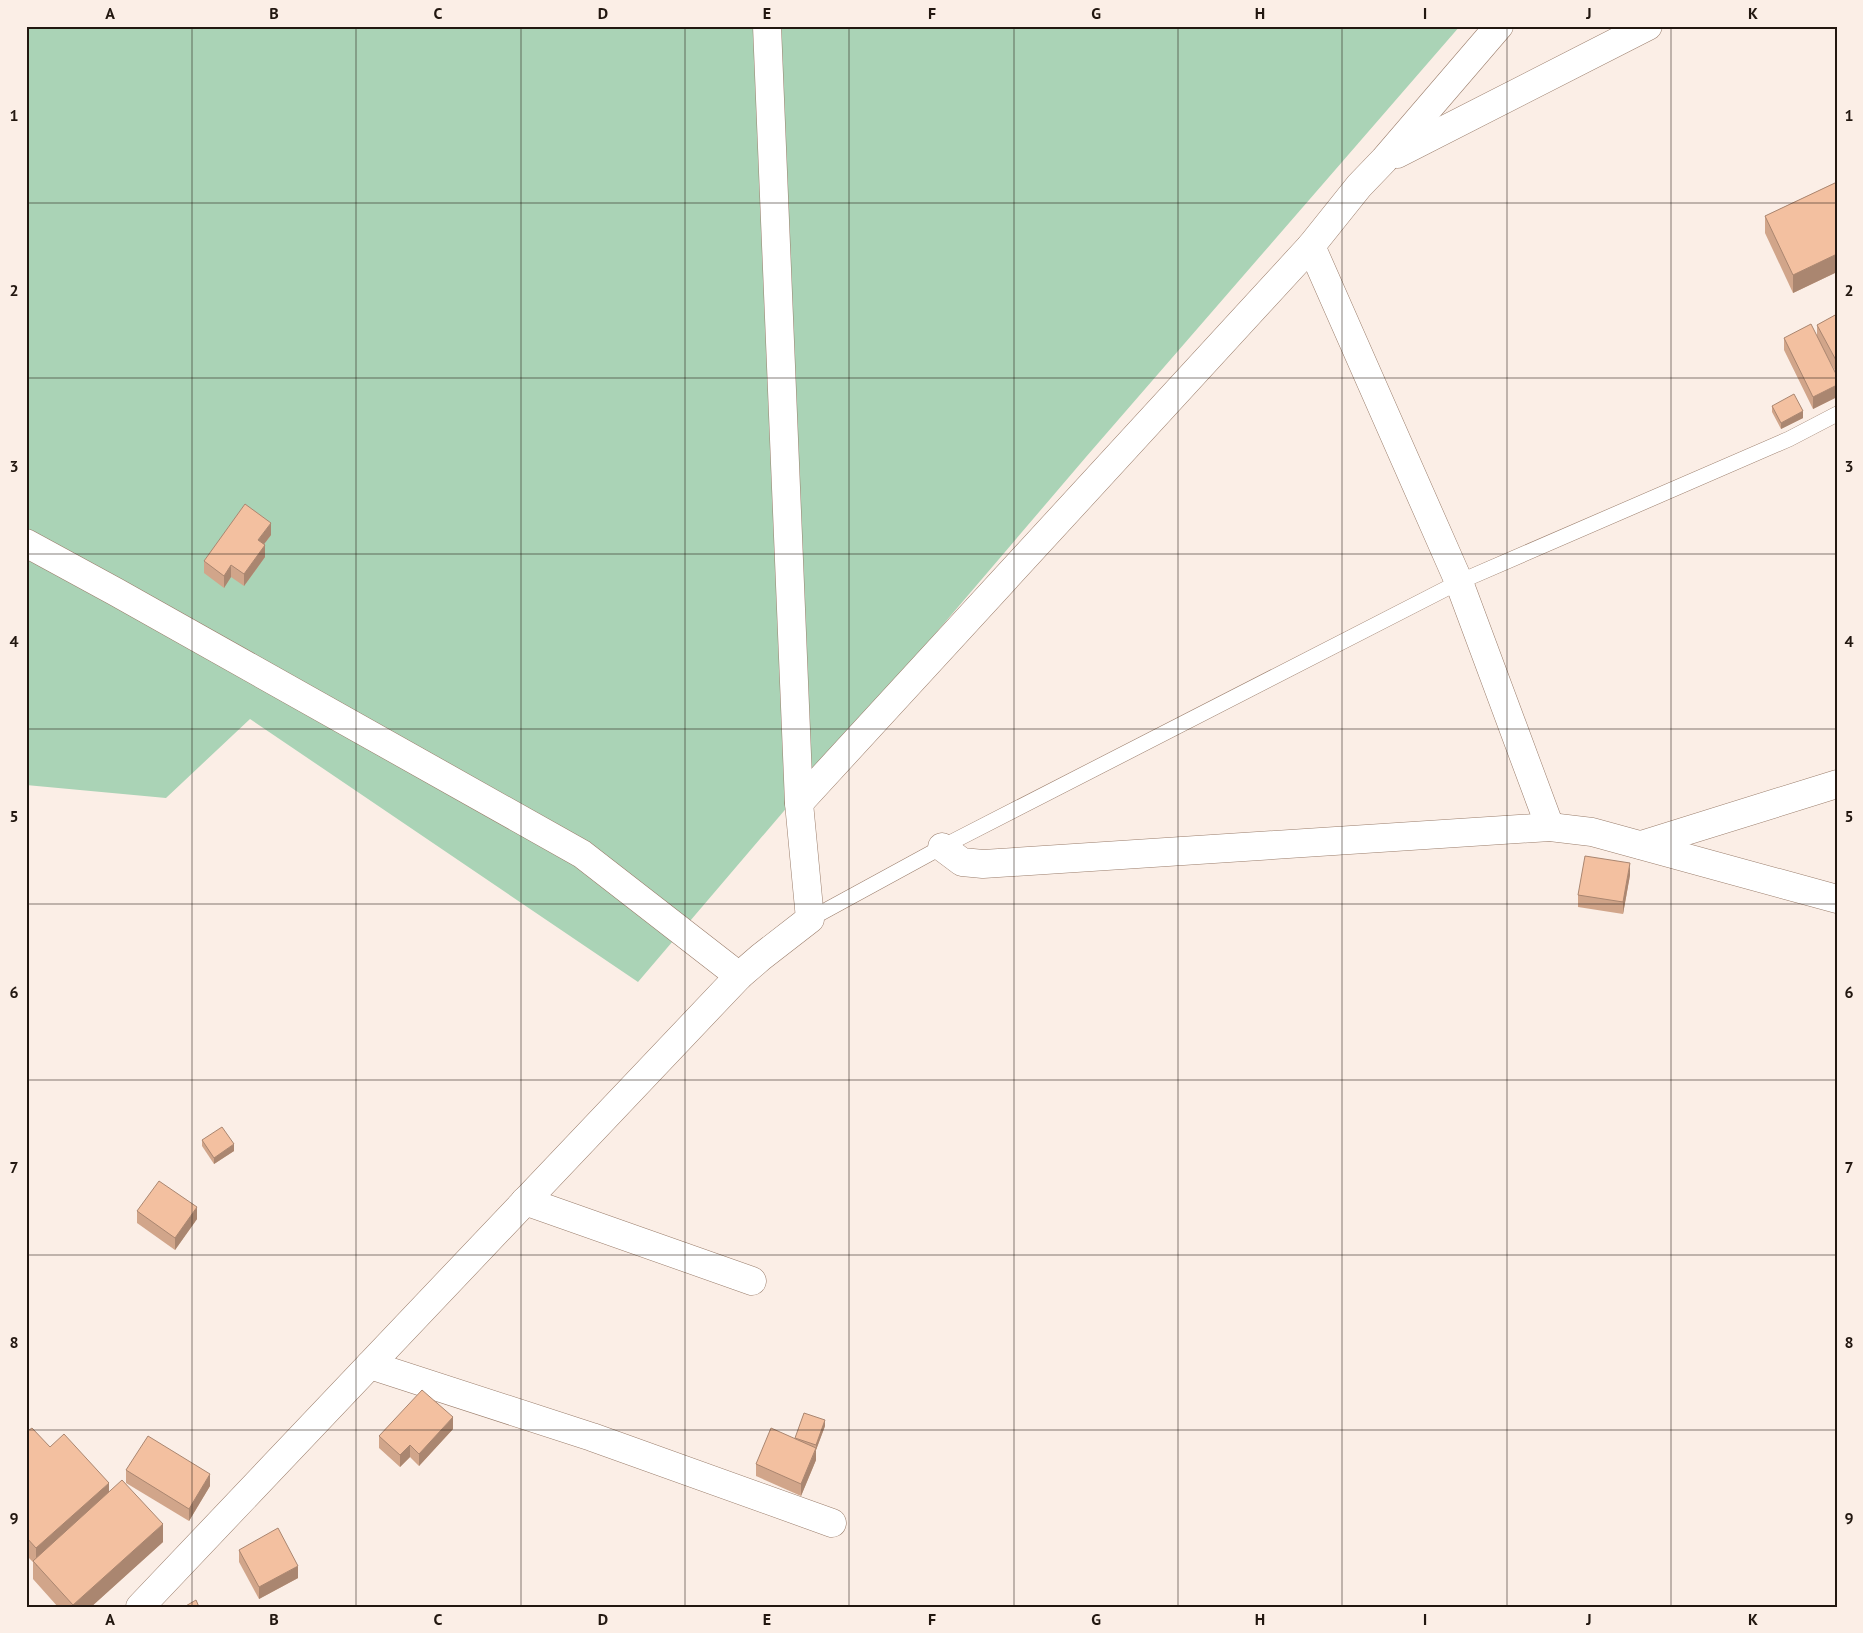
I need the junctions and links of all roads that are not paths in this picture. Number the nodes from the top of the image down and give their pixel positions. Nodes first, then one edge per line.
1 (768, 26) edge
2 (1499, 26) edge
3 (1648, 26) edge
4 (1384, 160) junction
5 (1311, 246) junction
6 (1837, 414) edge
7 (26, 543) edge
8 (1459, 582) junction
9 (1837, 784) edge
10 (799, 803) junction
11 (1550, 827) junction
12 (1640, 845) junction
13 (942, 847) junction
14 (1837, 899) edge
15 (810, 919) junction
16 (739, 976) junction
17 (525, 1201) junction
18 (752, 1281) dead end
19 (370, 1365) junction
20 (832, 1523) dead end
21 (140, 1607) edge

1 - 10 street
2 - 4 street
3 - 4 street
4 - 5 street
5 - 8 street
5 - 10 street
6 - 8 lane
7 - 16 street
8 - 11 street
8 - 13 lane
9 - 12 street
10 - 15 street
11 - 12 street
11 - 13 street
12 - 14 street
13 - 15 lane
15 - 16 street
16 - 17 street
17 - 18 street
17 - 19 street
19 - 20 street
19 - 21 street

